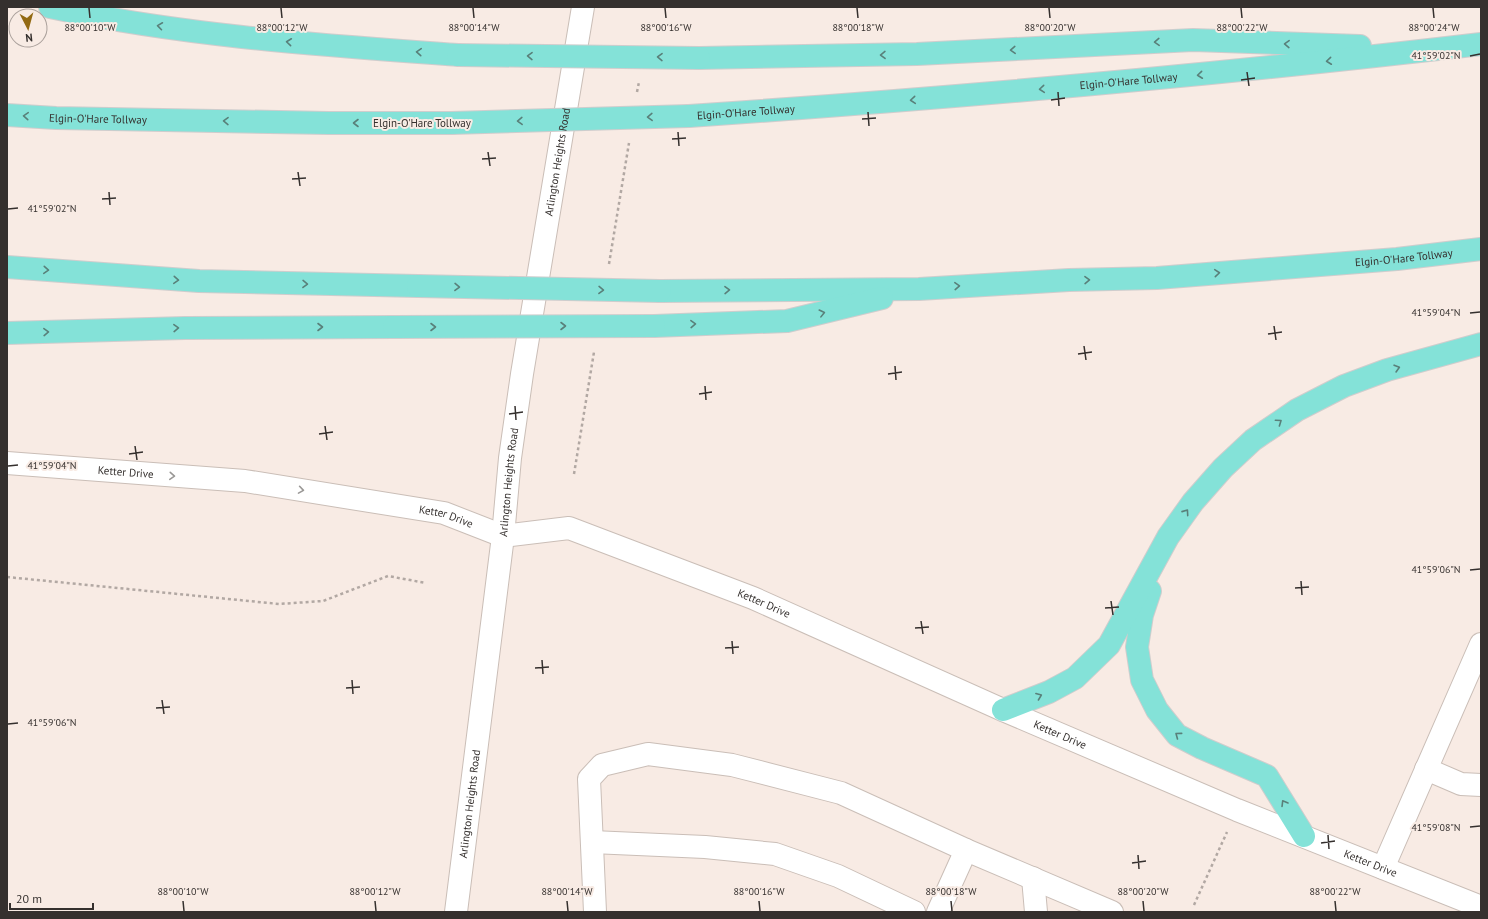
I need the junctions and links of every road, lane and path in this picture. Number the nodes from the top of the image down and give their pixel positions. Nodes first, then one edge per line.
1 (50, 7) edge
2 (583, 7) edge
3 (649, 22) dead end
4 (646, 38) dead end
5 (1481, 44) edge
6 (1437, 49) junction
7 (640, 77) dead end
8 (637, 92) dead end
9 (7, 114) edge
10 (630, 139) dead end
11 (1481, 249) edge
12 (7, 267) edge
13 (608, 272) dead end
14 (918, 288) junction
15 (7, 333) edge
16 (1481, 344) edge
17 (595, 349) dead end
18 (7, 463) edge
19 (574, 474) dead end
20 (503, 536) junction
21 (1168, 537) junction
22 (7, 577) edge
23 (426, 583) dead end
24 (1481, 644) edge
25 (1002, 710) junction
26 (1426, 769) junction
27 (1481, 785) edge
28 (1237, 810) junction
29 (1304, 836) junction
30 (592, 842) junction
31 (966, 850) junction
32 (1383, 868) junction
33 (1033, 878) junction
34 (1194, 904) dead end
35 (1481, 907) edge
36 (456, 912) edge
37 (595, 912) edge
38 (914, 912) edge
39 (938, 912) edge
40 (1036, 912) edge
41 (1112, 912) edge

6 -> 1 highway, bridge
2 - 20 street, Arlington Heights Road
3 - 4 path
5 - 6 highway, Elgin-O'Hare Tollway
6 -> 9 highway, Elgin-O'Hare Tollway, bridge
7 - 8 path
10 - 13 path
14 -> 11 highway, Elgin-O'Hare Tollway
12 -> 14 highway, Elgin-O'Hare Tollway, bridge
15 -> 14 highway, bridge
21 -> 16 highway
17 - 19 path
18 -> 20 street, Ketter Drive
20 - 25 street, Ketter Drive
20 - 36 street, Arlington Heights Road
25 -> 21 highway
29 -> 21 highway
22 - 23 path
24 - 26 street
25 - 28 street, Ketter Drive
26 - 27 street
26 - 32 street
28 - 29 street, Ketter Drive
28 - 34 path
29 - 32 street, Ketter Drive
30 - 31 street
30 - 37 street
30 - 38 street
31 - 33 street
31 - 39 street
32 - 35 street, Ketter Drive
33 - 40 street
33 - 41 street

